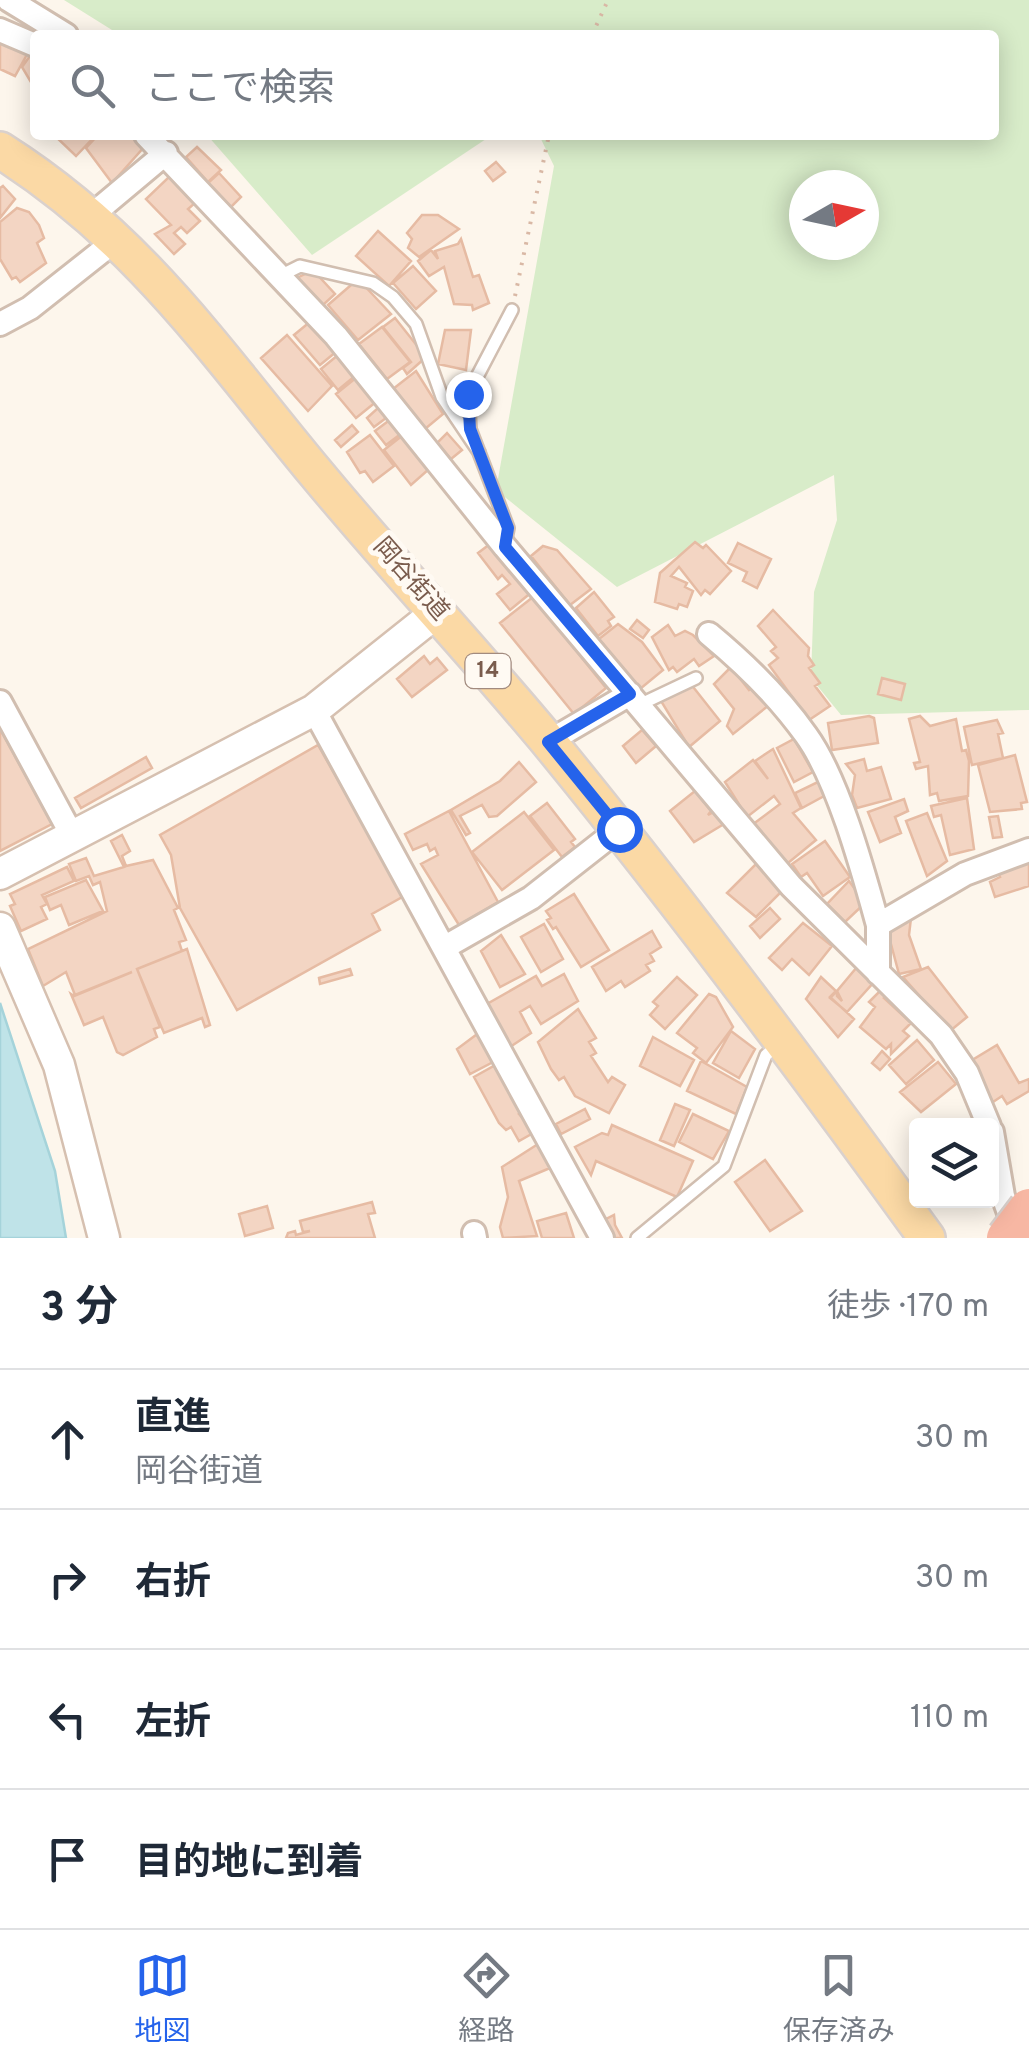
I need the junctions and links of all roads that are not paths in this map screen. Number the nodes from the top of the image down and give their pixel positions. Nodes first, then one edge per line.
1 (10, 0) edge
2 (0, 30) edge
3 (58, 30) edge
4 (30, 44) edge
5 (162, 144) edge
6 (0, 150) edge
7 (104, 228) junction
8 (282, 275) junction
9 (512, 310) road end
10 (0, 324) edge
11 (479, 452) junction
12 (505, 547) junction
13 (437, 612) junction
14 (709, 634) dead end
15 (696, 678) dead end
16 (635, 699) junction
17 (0, 702) edge
18 (314, 710) junction
19 (548, 742) junction
20 (619, 829) junction
21 (73, 837) junction
22 (1029, 850) edge
23 (0, 874) edge
24 (878, 925) junction
25 (0, 928) edge
26 (446, 946) junction
27 (878, 973) junction
28 (784, 1040) junction
29 (986, 1118) edge
30 (999, 1173) edge
31 (1029, 1209) edge
32 (104, 1238) edge
33 (602, 1238) edge
34 (637, 1238) edge
35 (927, 1238) edge
36 (1007, 1238) edge
37 (1018, 1238) edge

1 - 3 street
2 - 4 street
5 - 7 street
5 - 8 street
6 - 7 main road, 岡谷街道 / 14
7 - 10 street
7 - 13 main road, 岡谷街道 / 14
8 - 11 lane
8 - 12 street
9 - 11 lane
11 - 12 lane
12 - 16 street
13 - 18 street
13 - 19 main road, 岡谷街道 / 14
14 - 24 street
15 - 16 lane
16 - 19 street
16 - 27 street
17 - 21 street
18 - 21 street
18 - 26 street
19 - 20 main road, 岡谷街道 / 14
20 - 26 street
20 - 28 main road, 岡谷街道 / 14
21 - 23 street
22 - 24 street
24 - 27 street
25 - 32 street
26 - 33 street
27 - 29 street
28 - 34 lane
28 - 35 main road, 岡谷街道 / 14
30 - 37 street
31 - 36 highway, bridge

